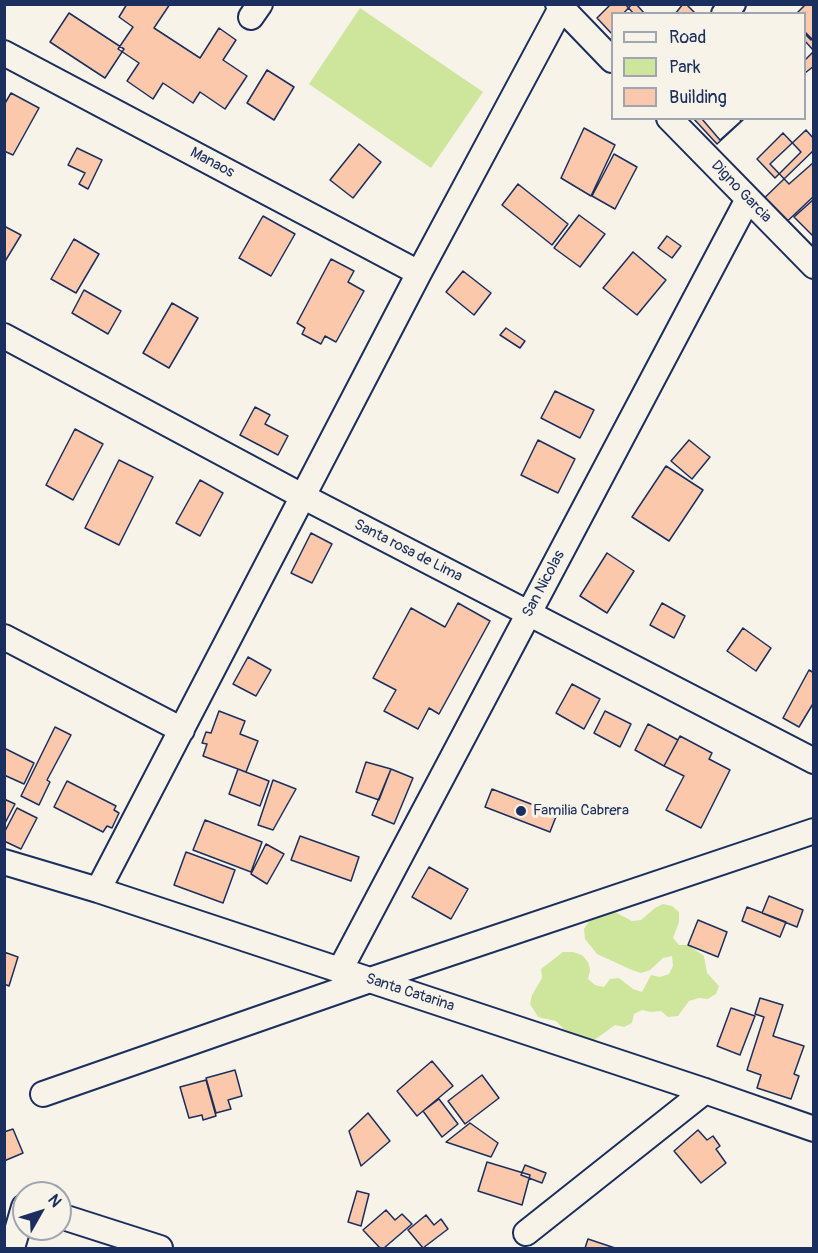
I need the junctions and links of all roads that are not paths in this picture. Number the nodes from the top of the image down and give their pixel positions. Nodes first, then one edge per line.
1 (560, 6) edge
2 (4, 53) edge
3 (611, 59) edge
4 (671, 120) edge
5 (748, 199) junction
6 (813, 266) edge
7 (419, 273) junction
8 (4, 336) edge
9 (304, 497) junction
10 (529, 613) junction
11 (4, 638) edge
12 (182, 730) junction
13 (813, 761) edge
14 (813, 831) edge
15 (4, 862) edge
16 (98, 890) junction
17 (340, 970) junction
18 (370, 980) junction
19 (705, 1091) junction
20 (43, 1094) dead end
21 (813, 1129) edge
22 (72, 1220) edge
23 (526, 1233) dead end
24 (160, 1248) edge

1 - 3 street
1 - 7 street
2 - 7 street, Manaos
4 - 5 street, Digno Garcia
5 - 6 street, Digno Garcia
5 - 10 street, San Nicolas
7 - 9 street
8 - 9 street, Santa rosa de Lima
9 - 10 street, Santa rosa de Lima
9 - 12 street
10 - 13 street, Santa rosa de Lima
10 - 17 street, San Nicolas
11 - 12 street
12 - 16 street
14 - 18 street
15 - 16 street, Santa Catarina
16 - 17 street, Santa Catarina
17 - 18 street, Santa Catarina
18 - 19 street, Santa Catarina
18 - 20 street
19 - 21 street, Santa Catarina
19 - 23 street
22 - 24 street

